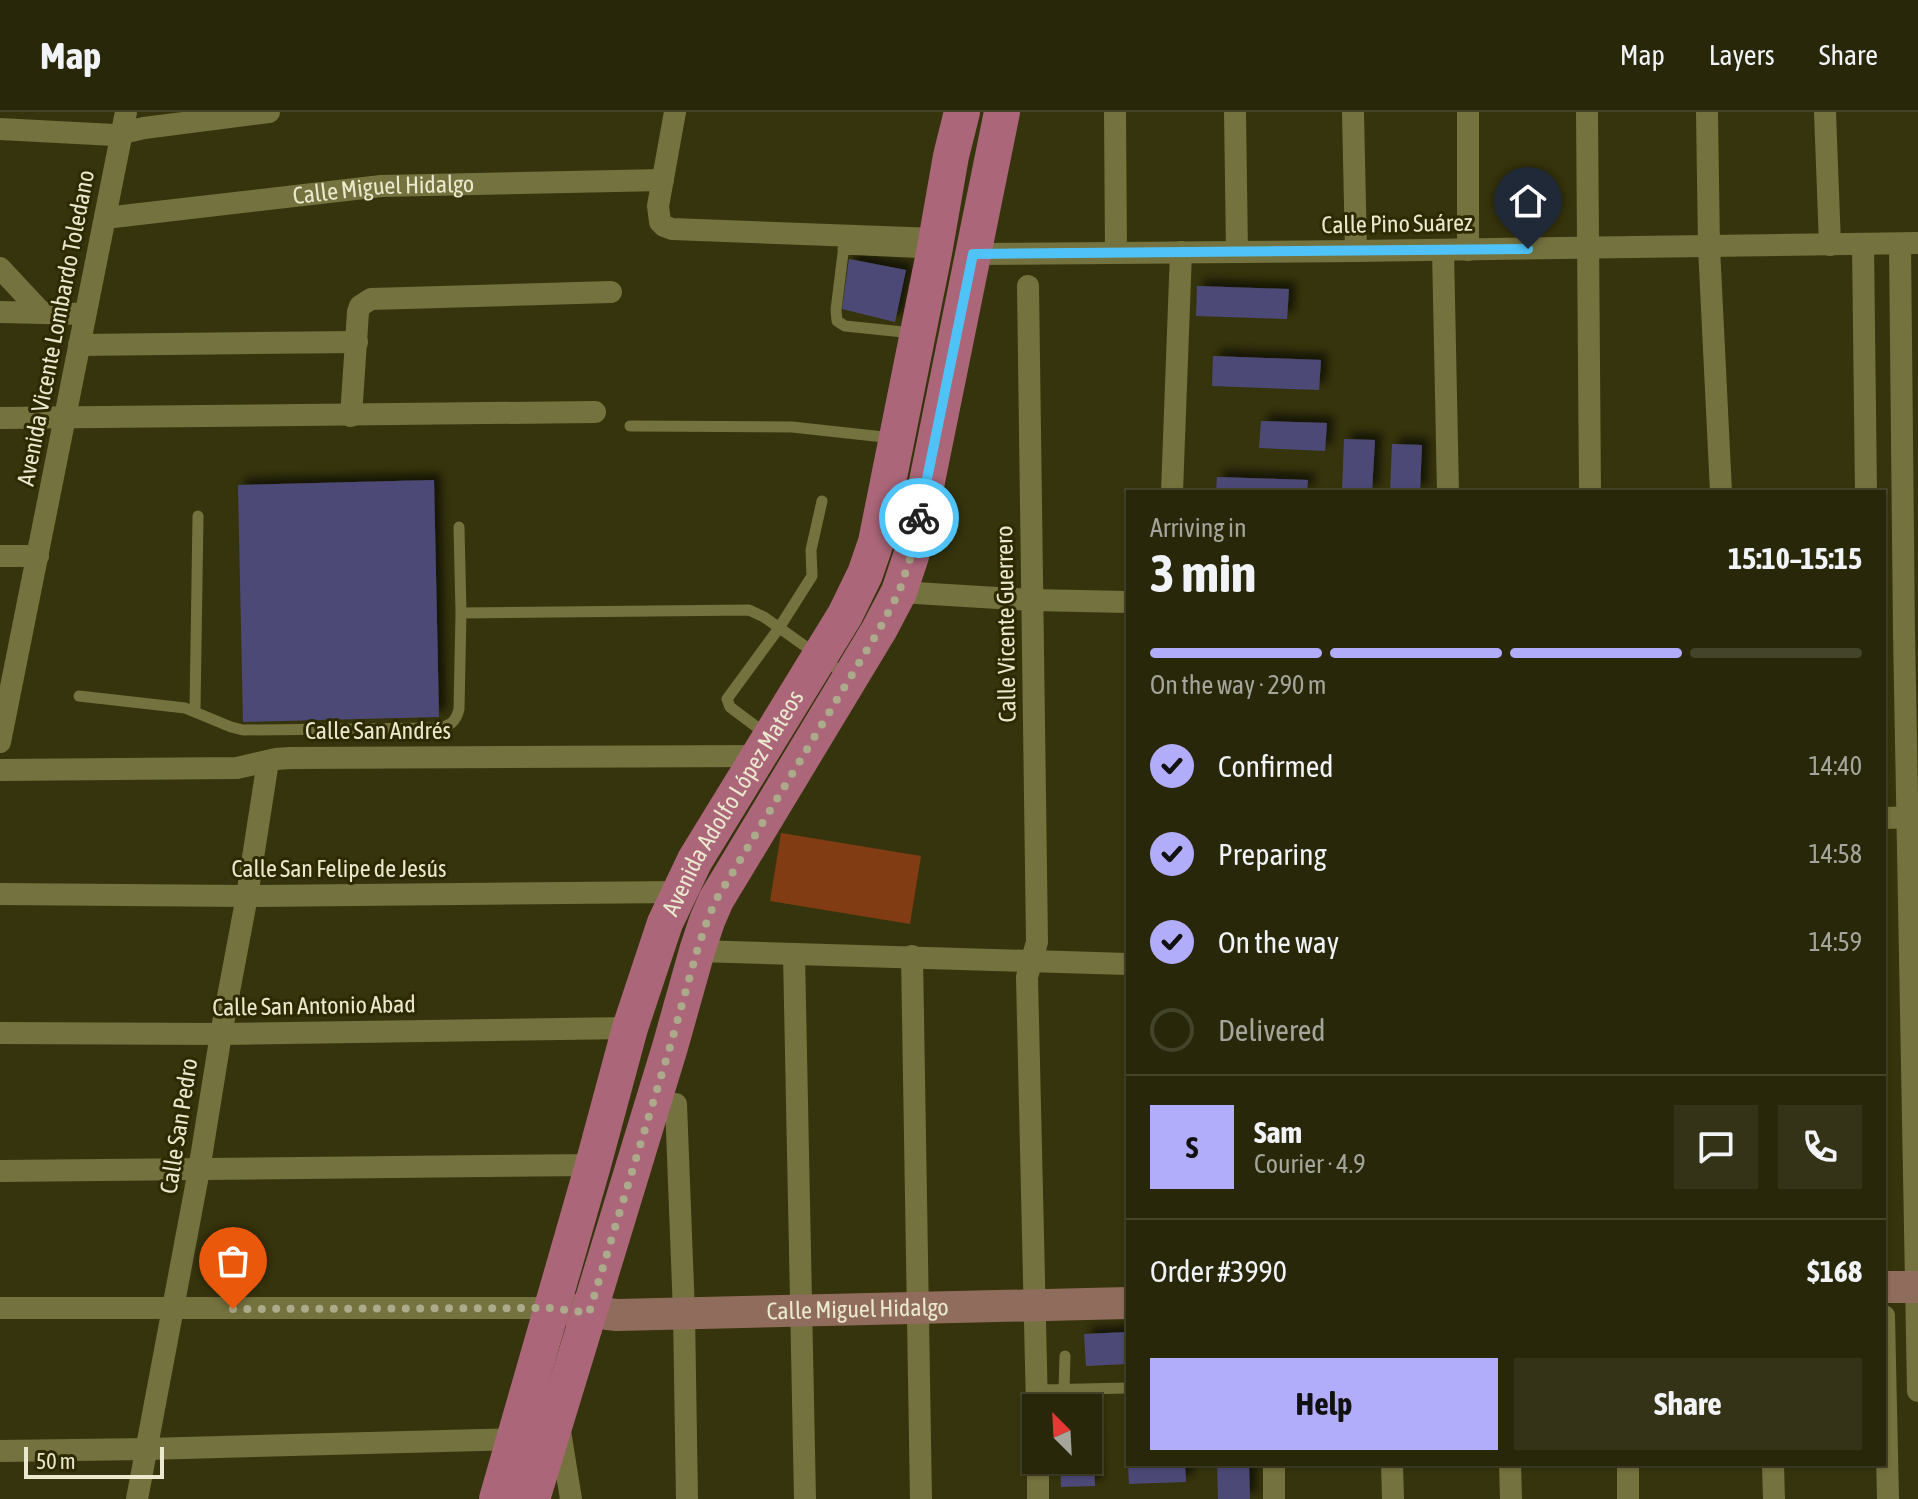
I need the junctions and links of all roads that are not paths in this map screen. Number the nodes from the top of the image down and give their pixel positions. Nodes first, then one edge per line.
1 (269, 112) edge
2 (675, 112) edge
3 (962, 112) edge
4 (1002, 112) edge
5 (1115, 112) edge
6 (1235, 112) edge
7 (1353, 112) edge
8 (1468, 112) edge
9 (1587, 112) edge
10 (1707, 112) edge
11 (1825, 112) edge
12 (123, 123) edge
13 (0, 129) edge
14 (951, 156) junction
15 (992, 162) junction
16 (663, 180) junction
17 (105, 218) junction
18 (844, 243) junction
19 (1909, 243) edge
20 (1863, 244) junction
21 (1830, 245) junction
22 (1588, 247) junction
23 (1709, 247) junction
24 (924, 249) junction
25 (1443, 250) junction
26 (1468, 250) junction
27 (1356, 251) junction
28 (1116, 252) junction
29 (1181, 252) junction
30 (1237, 252) junction
31 (973, 254) junction
32 (0, 268) edge
33 (1028, 286) dead end
34 (611, 292) dead end
35 (0, 312) edge
36 (42, 313) junction
37 (85, 314) junction
38 (908, 328) junction
39 (357, 342) junction
40 (79, 345) junction
41 (595, 412) dead end
42 (351, 416) junction
43 (0, 418) edge
44 (65, 418) junction
45 (630, 426) dead end
46 (898, 439) junction
47 (1172, 490) edge
48 (1448, 490) edge
49 (1590, 490) edge
50 (1721, 490) edge
51 (1866, 490) edge
52 (822, 501) dead end
53 (198, 516) dead end
54 (459, 527) dead end
55 (0, 556) edge
56 (38, 556) junction
57 (899, 592) junction
58 (1031, 600) junction
59 (1126, 602) edge
60 (461, 613) junction
61 (779, 628) junction
62 (1902, 632) edge
63 (819, 656) junction
64 (7, 675) edge
65 (849, 678) junction
66 (79, 696) dead end
67 (195, 710) junction
68 (0, 742) edge
69 (764, 746) junction
70 (268, 761) junction
71 (0, 770) edge
72 (1912, 817) edge
73 (1886, 818) edge
74 (678, 892) junction
75 (0, 894) edge
76 (247, 896) junction
77 (697, 951) junction
78 (794, 954) junction
79 (912, 956) junction
80 (1032, 960) junction
81 (1126, 964) edge
82 (630, 1028) junction
83 (0, 1033) edge
84 (221, 1034) junction
85 (676, 1104) dead end
86 (593, 1165) junction
87 (199, 1170) junction
88 (0, 1171) edge
89 (1886, 1287) edge
90 (1917, 1287) edge
91 (1126, 1303) edge
92 (1034, 1305) junction
93 (919, 1307) junction
94 (0, 1308) edge
95 (552, 1308) junction
96 (174, 1309) junction
97 (802, 1310) junction
98 (589, 1313) junction
99 (684, 1313) junction
100 (1065, 1356) dead end
101 (1126, 1388) edge
102 (1064, 1390) junction
103 (1918, 1391) edge
104 (1036, 1394) edge
105 (1052, 1394) edge
106 (1886, 1408) edge
107 (557, 1416) junction
108 (515, 1439) junction
109 (147, 1449) junction
110 (0, 1451) edge
111 (1274, 1466) edge
112 (1392, 1466) edge
113 (1510, 1466) edge
114 (1628, 1466) edge
115 (1773, 1466) edge
116 (1038, 1474) edge
117 (137, 1499) edge
118 (497, 1499) edge
119 (532, 1499) edge
120 (571, 1499) edge
121 (687, 1499) edge
122 (805, 1499) edge
123 (921, 1499) edge
124 (1038, 1499) edge
125 (1274, 1499) edge
126 (1393, 1499) edge
127 (1511, 1499) edge
128 (1628, 1499) edge
129 (1774, 1499) edge
130 (1888, 1499) edge

1 - 12 street
2 - 16 street
3 - 14 main road, Avenida Adolfo López Mateos
4 - 15 main road, Avenida Adolfo López Mateos
5 - 28 street
6 - 30 street
7 - 27 street
8 - 26 street
9 - 22 street
10 - 23 street
11 - 21 street
12 - 13 street
12 - 17 street, Avenida Vicente Lombardo Toledano
14 - 15 main road
14 - 24 main road, Avenida Adolfo López Mateos
15 - 31 main road, Avenida Adolfo López Mateos
16 - 17 street, Calle Miguel Hidalgo
16 - 18 street
17 - 37 street, Avenida Vicente Lombardo Toledano
18 - 24 street
18 - 38 lane
19 - 20 street, Calle Pino Suárez
19 - 62 street
20 - 21 street, Calle Pino Suárez
20 - 51 street
21 - 23 street, Calle Pino Suárez
22 - 23 street, Calle Pino Suárez
22 - 26 street, Calle Pino Suárez
22 - 49 street
23 - 50 street
24 - 38 main road, Avenida Adolfo López Mateos
25 - 26 street, Calle Pino Suárez
25 - 27 street, Calle Pino Suárez
25 - 48 street
27 - 30 street, Calle Pino Suárez
28 - 29 street, Calle Pino Suárez
28 - 31 street, Calle Pino Suárez
29 - 30 street, Calle Pino Suárez
29 - 47 street
31 - 57 main road, Avenida Adolfo López Mateos
32 - 36 street
33 - 58 street, Calle Vicente Guerrero
34 - 39 street
35 - 36 street
36 - 37 street
37 - 40 street, Avenida Vicente Lombardo Toledano
38 - 46 main road, Avenida Adolfo López Mateos
39 - 40 street
39 - 42 street
40 - 44 street, Avenida Vicente Lombardo Toledano
41 - 42 street
42 - 44 street
43 - 44 street
44 - 56 street, Avenida Vicente Lombardo Toledano
45 - 46 lane
46 - 63 main road, Avenida Adolfo López Mateos
52 - 61 lane
53 - 67 lane
54 - 60 lane
55 - 56 street
56 - 64 street, Avenida Vicente Lombardo Toledano
57 - 58 street
57 - 65 main road, Avenida Adolfo López Mateos
58 - 59 street
58 - 80 street, Calle Vicente Guerrero
60 - 61 lane
60 - 67 lane
61 - 63 lane
61 - 69 lane
62 - 72 street
63 - 65 lane
63 - 69 main road, Avenida Adolfo López Mateos
64 - 68 street, Avenida Vicente Lombardo Toledano
65 - 77 main road, Avenida Adolfo López Mateos
66 - 67 lane
69 - 70 street, Calle San Andrés
69 - 74 main road, Avenida Adolfo López Mateos
70 - 71 street, Calle San Andrés
70 - 76 street, Calle San Pedro
72 - 73 street
72 - 90 street
74 - 76 street, Calle San Felipe de Jesús
74 - 82 main road, Avenida Adolfo López Mateos
75 - 76 street, Calle San Felipe de Jesús
76 - 84 street, Calle San Pedro
77 - 78 street
77 - 98 main road, Avenida Adolfo López Mateos
78 - 79 street
78 - 97 street
79 - 80 street
79 - 93 street
80 - 81 street
80 - 92 street, Calle Vicente Guerrero
82 - 84 street, Calle San Antonio Abad
82 - 86 main road, Avenida Adolfo López Mateos
83 - 84 street, Calle San Antonio Abad
84 - 87 street, Calle San Pedro
85 - 99 street
86 - 87 street
86 - 95 main road, Avenida Adolfo López Mateos
87 - 88 street
87 - 96 street, Calle San Pedro
89 - 90 street
90 - 103 street
91 - 92 street, Calle Miguel Hidalgo
92 - 93 street, Calle Miguel Hidalgo
92 - 104 street, Calle Vicente Guerrero
93 - 97 street, Calle Miguel Hidalgo
93 - 123 street
94 - 96 street
95 - 96 street
95 - 98 street, Calle Miguel Hidalgo
95 - 108 main road, Avenida Adolfo López Mateos
96 - 109 street, Calle San Pedro
97 - 99 street, Calle Miguel Hidalgo
97 - 122 street
98 - 99 street, Calle Miguel Hidalgo
98 - 107 main road, Avenida Adolfo López Mateos
99 - 121 street
100 - 102 lane
101 - 102 lane
102 - 105 lane
106 - 130 street
107 - 119 main road, Avenida Adolfo López Mateos
107 - 120 street
108 - 109 street
108 - 118 main road, Avenida Adolfo López Mateos
109 - 110 street
109 - 117 street, Calle San Pedro
111 - 125 street
112 - 126 street
113 - 127 street
114 - 128 street
115 - 129 street
116 - 124 street

